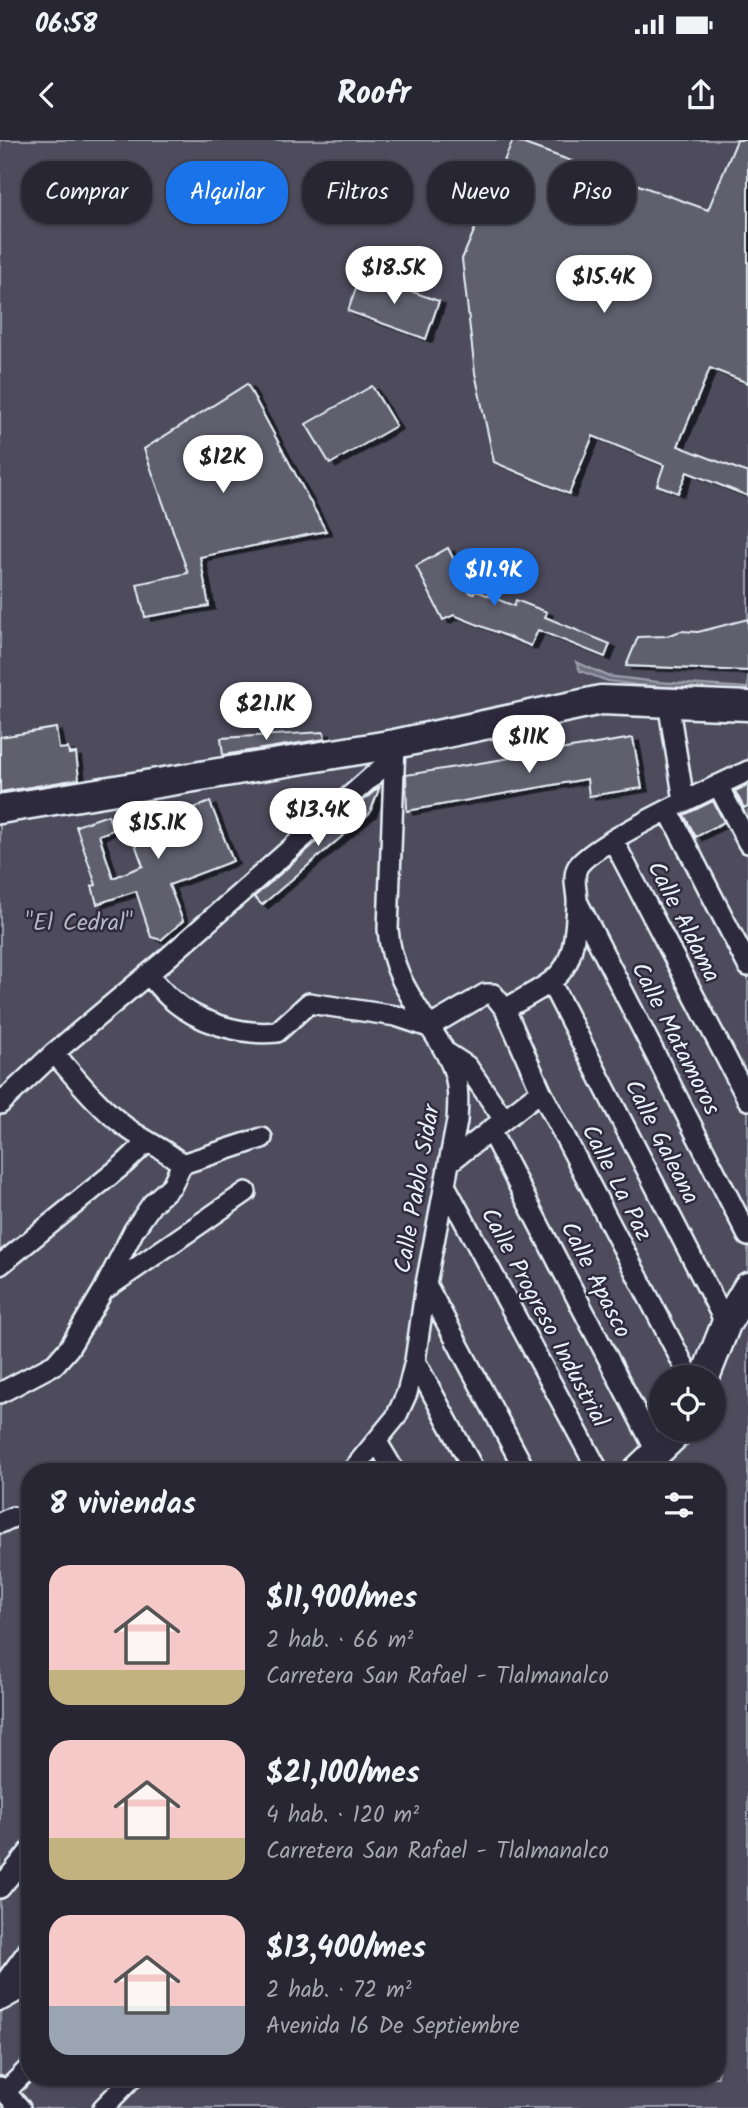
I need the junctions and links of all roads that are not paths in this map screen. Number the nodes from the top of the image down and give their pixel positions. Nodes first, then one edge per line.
1 (668, 702) junction
2 (748, 706) edge
3 (394, 750) junction
4 (748, 771) edge
5 (718, 785) junction
6 (676, 806) junction
7 (0, 810) edge
8 (613, 840) junction
9 (748, 843) edge
10 (578, 901) junction
11 (748, 967) edge
12 (148, 974) junction
13 (551, 983) junction
14 (505, 1009) junction
15 (429, 1027) junction
16 (54, 1053) junction
17 (447, 1053) junction
18 (541, 1091) junction
19 (748, 1100) edge
20 (0, 1104) edge
21 (496, 1124) junction
22 (262, 1138) dead end
23 (146, 1142) junction
24 (451, 1161) junction
25 (182, 1164) junction
26 (446, 1187) junction
27 (246, 1192) dead end
28 (748, 1236) edge
29 (2, 1264) edge
30 (426, 1284) junction
31 (748, 1287) edge
32 (103, 1291) junction
33 (726, 1324) junction
34 (415, 1361) junction
35 (684, 1365) edge
36 (710, 1365) edge
37 (0, 1393) edge
38 (377, 1442) junction
39 (668, 1442) edge
40 (359, 1463) edge
41 (390, 1463) edge
42 (470, 1463) edge
43 (521, 1463) edge
44 (594, 1463) edge
45 (647, 1463) edge
46 (21, 1862) edge
47 (0, 1888) edge
48 (21, 1960) edge
49 (21, 1984) edge
50 (0, 1989) edge
51 (0, 1996) edge
52 (21, 2074) edge
53 (124, 2086) edge
54 (3, 2089) edge
55 (20, 2108) edge
56 (103, 2108) edge

1 - 2 street
1 - 3 street
1 - 6 street
3 - 7 street
3 - 12 street
3 - 15 street, Calle Pablo Sidar
4 - 5 street
5 - 6 street
5 - 9 street
6 - 8 street
6 - 11 street
8 - 10 street
8 - 19 street, Calle Aldama
10 - 13 street
10 - 28 street, Calle Matamoros
12 - 15 street
12 - 16 street
13 - 14 street
13 - 33 street, Calle Galeana
14 - 15 street
14 - 18 street, Calle La Paz
15 - 17 street, Calle Pablo Sidar
16 - 20 street
16 - 23 street
17 - 21 street, Calle Apasco
17 - 24 street, Calle Pablo Sidar
18 - 21 street
18 - 35 street, Calle La Paz
21 - 24 street
21 - 45 street, Calle Apasco
22 - 25 street
23 - 25 street
23 - 29 street
24 - 26 street, Calle Pablo Sidar
25 - 32 street
26 - 30 street, Calle Pablo Sidar
26 - 44 street, Calle Progreso Industrial
27 - 32 street
30 - 34 street, Calle Pablo Sidar
30 - 43 street
31 - 33 street
32 - 37 street
33 - 36 street
34 - 38 street, Calle Pablo Sidar
34 - 42 street
38 - 40 street, Calle Pablo Sidar
38 - 41 street
39 - 45 street
46 - 47 street
48 - 50 street
49 - 51 street
52 - 54 street
53 - 56 street
54 - 55 street

